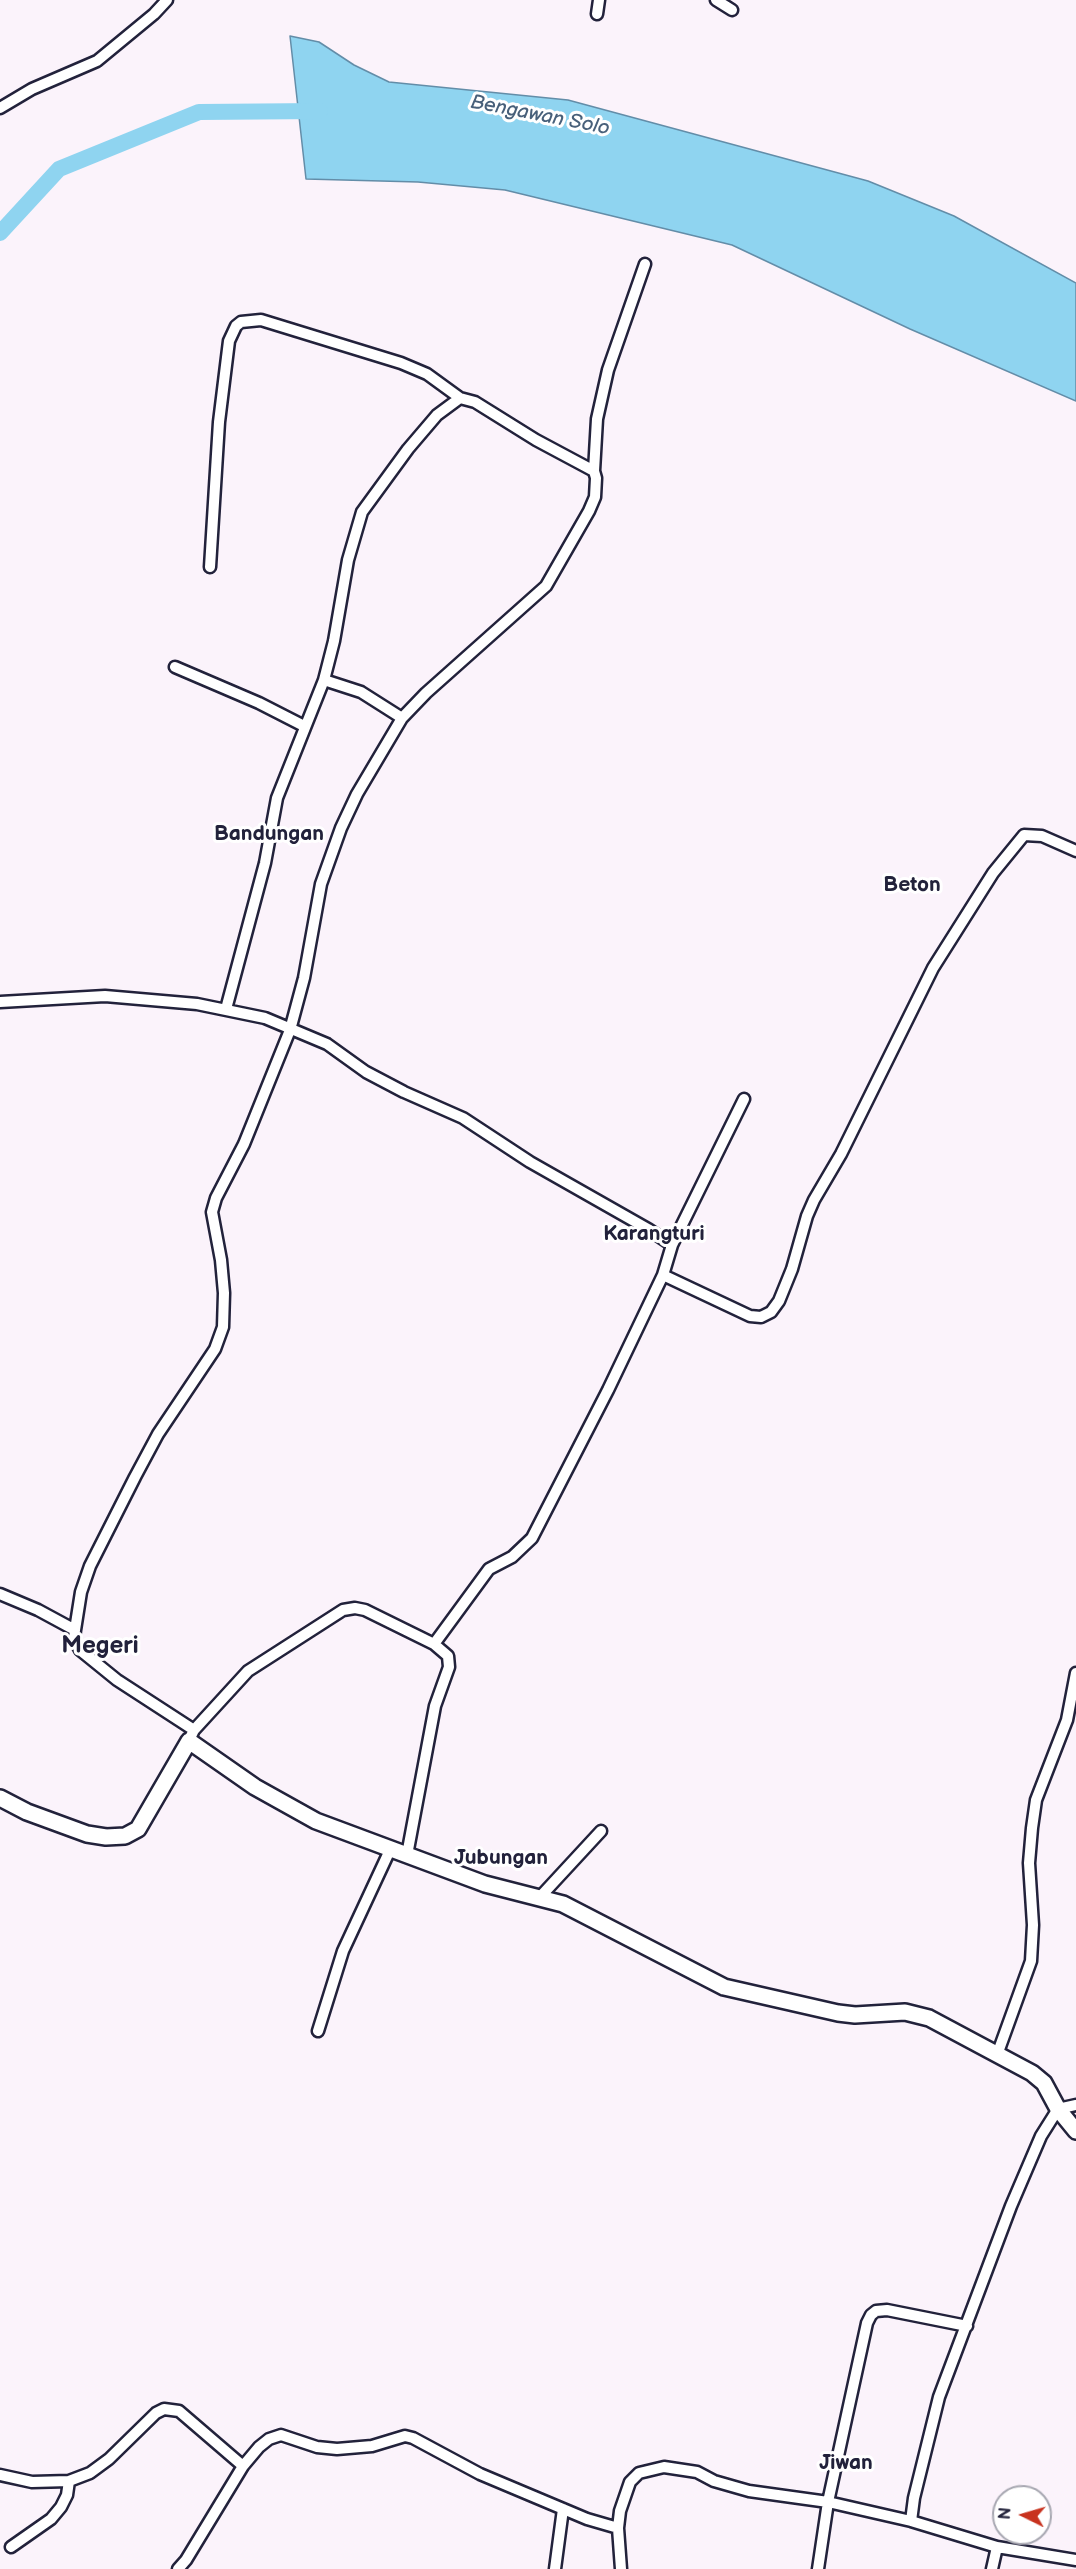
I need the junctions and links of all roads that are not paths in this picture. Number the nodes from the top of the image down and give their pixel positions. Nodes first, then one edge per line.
1 (167, 0) edge
2 (599, 0) edge
3 (716, 0) edge
4 (732, 10) dead end
5 (597, 14) dead end
6 (0, 108) edge
7 (645, 264) dead end
8 (460, 398) junction
9 (594, 471) junction
10 (210, 567) dead end
11 (176, 666) dead end
12 (324, 680) junction
13 (402, 717) junction
14 (304, 726) junction
15 (1076, 851) edge
16 (0, 1002) edge
17 (226, 1009) junction
18 (290, 1030) junction
19 (744, 1099) dead end
20 (672, 1245) junction
21 (663, 1275) junction
22 (0, 1594) edge
23 (75, 1630) junction
24 (434, 1644) junction
25 (1076, 1673) edge
26 (191, 1735) junction
27 (0, 1798) edge
28 (601, 1831) dead end
29 (390, 1850) junction
30 (407, 1855) junction
31 (540, 1897) junction
32 (318, 2031) dead end
33 (997, 2055) junction
34 (1076, 2104) edge
35 (1058, 2109) junction
36 (1076, 2131) edge
37 (967, 2326) junction
38 (243, 2466) junction
39 (0, 2475) edge
40 (69, 2481) junction
41 (828, 2502) junction
42 (562, 2509) junction
43 (911, 2521) junction
44 (618, 2528) junction
45 (11, 2547) dead end
46 (997, 2547) junction
47 (1076, 2560) edge
48 (178, 2569) edge
49 (555, 2569) edge
50 (621, 2569) edge
51 (818, 2569) edge
52 (992, 2569) edge

1 - 6 street
2 - 5 street
3 - 4 street
7 - 9 street
8 - 9 street
8 - 10 street
8 - 12 street
9 - 13 street
11 - 14 street
12 - 13 street
12 - 14 street
13 - 18 street
14 - 17 street
15 - 21 street
16 - 17 street
17 - 18 street
18 - 20 street
18 - 23 street
19 - 20 street
20 - 21 street
21 - 24 street
22 - 23 street
23 - 26 street
24 - 26 street
24 - 30 street
25 - 33 street
26 - 27 street
26 - 29 street
28 - 31 street
29 - 30 street
29 - 32 street
30 - 31 street
31 - 33 street
33 - 35 street
34 - 35 street
35 - 36 street
35 - 37 street
37 - 41 street
37 - 43 street
38 - 40 street
38 - 42 street
38 - 48 street
39 - 40 street
40 - 45 street
41 - 43 street
41 - 44 street
41 - 51 street
42 - 44 street
42 - 49 street
43 - 46 street
44 - 50 street
46 - 47 street
46 - 52 street

